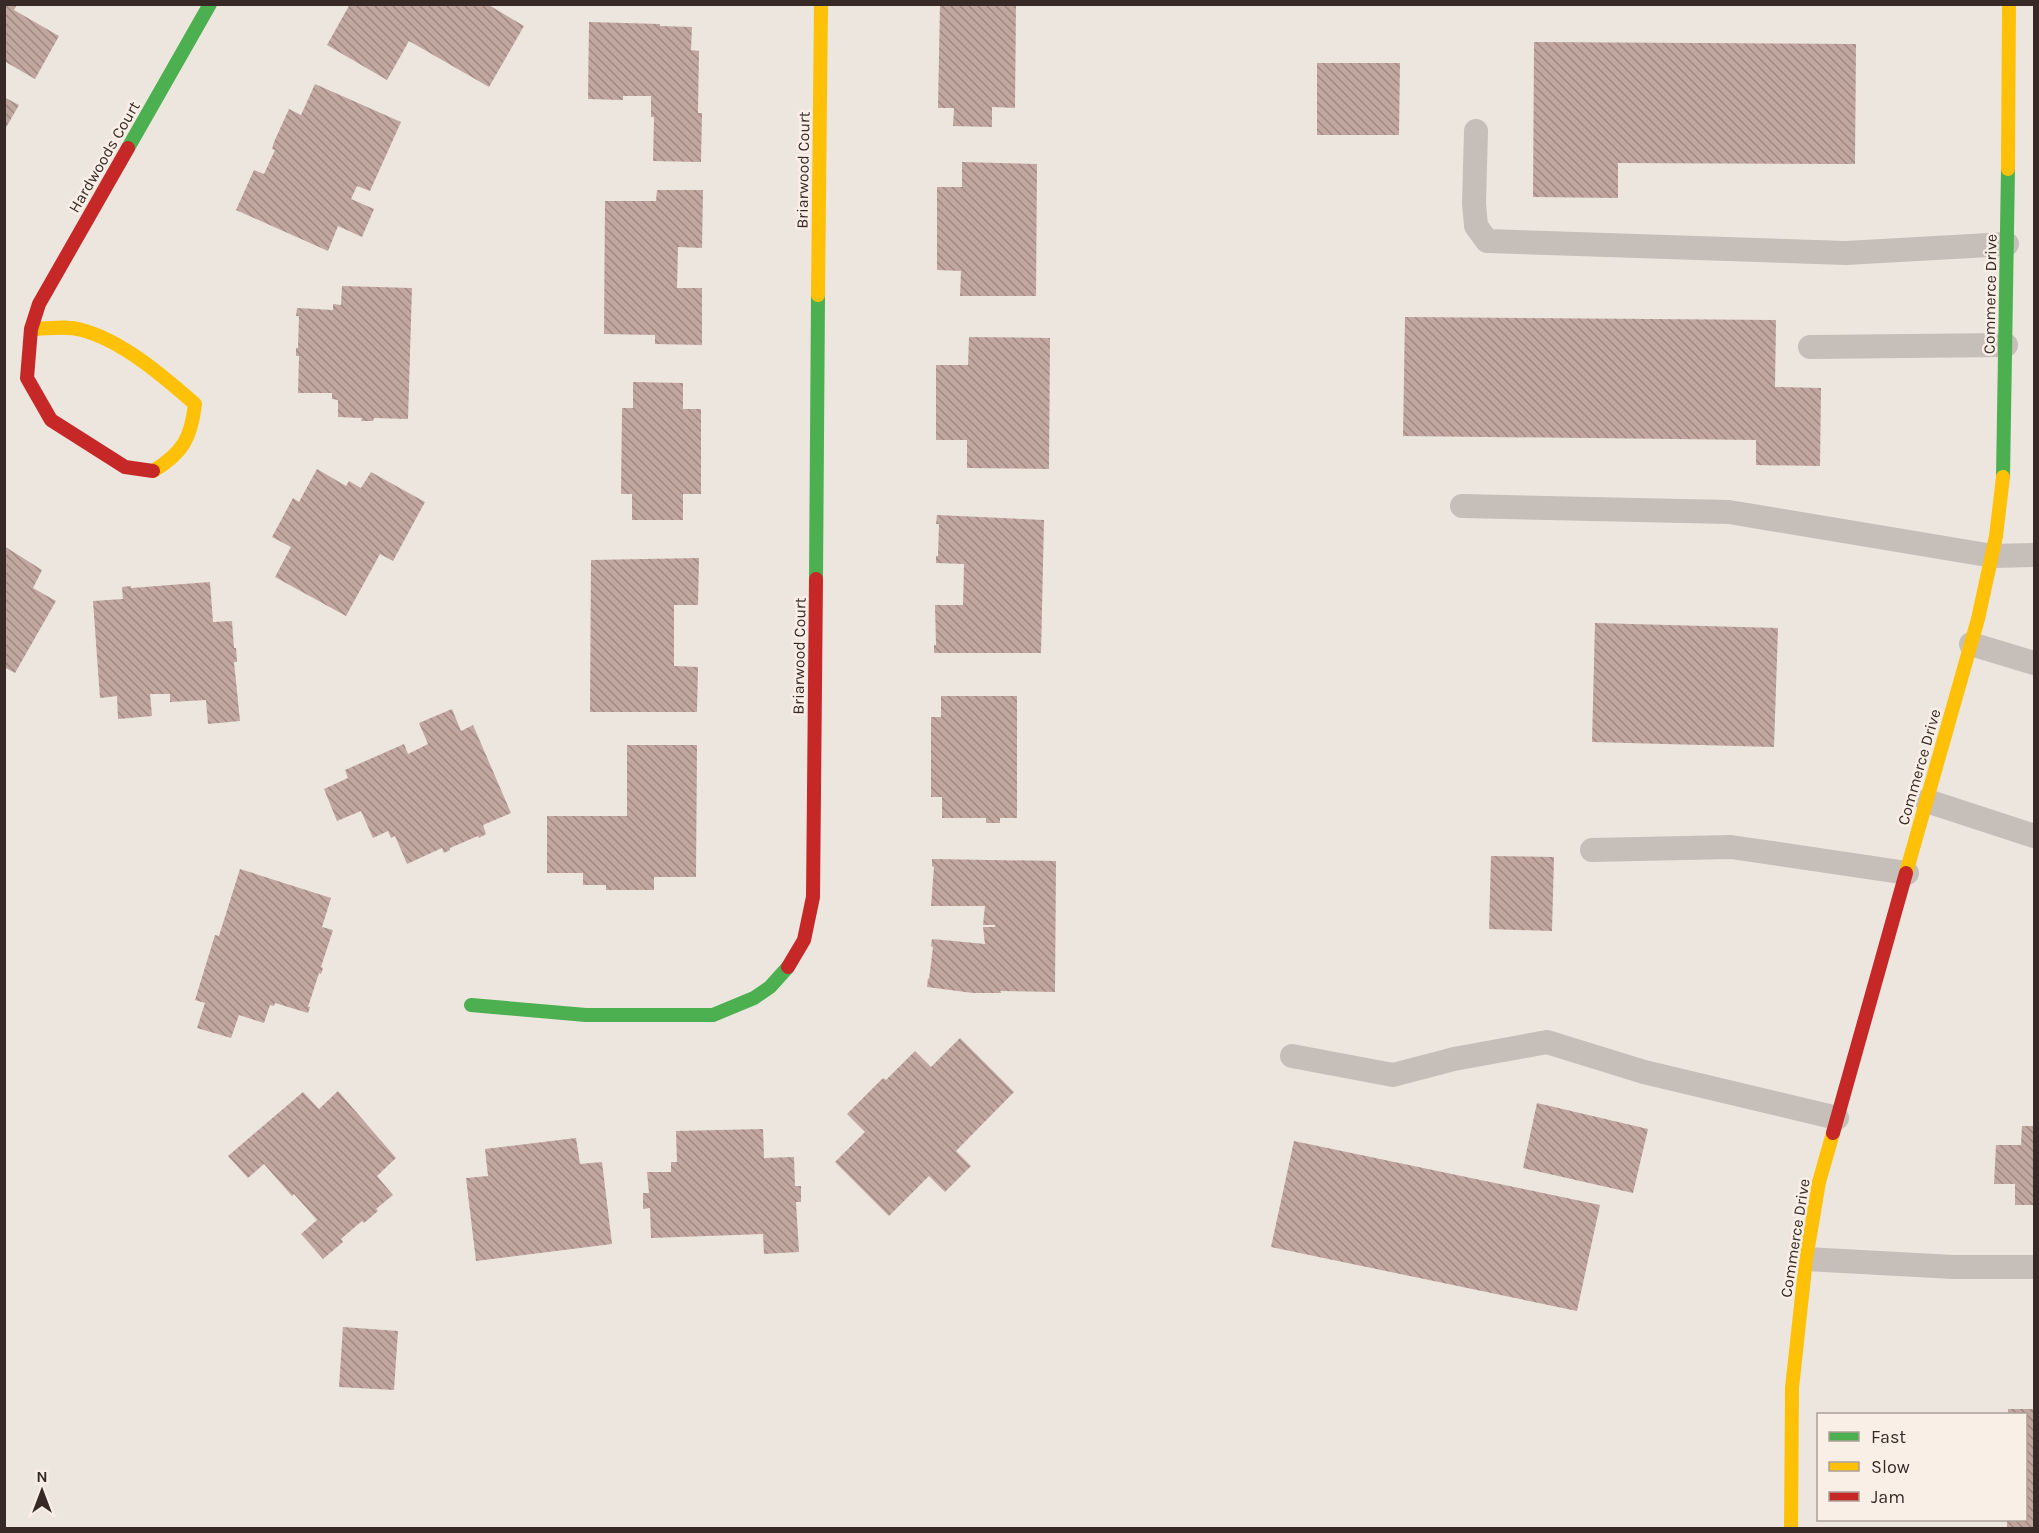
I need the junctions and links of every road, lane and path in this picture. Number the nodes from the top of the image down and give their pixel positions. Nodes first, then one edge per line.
1 (210, 4) edge
2 (821, 4) edge
3 (2009, 4) edge
4 (1476, 131) dead end
5 (2007, 244) junction
6 (32, 329) junction
7 (2006, 345) junction
8 (1810, 348) dead end
9 (1462, 506) dead end
10 (2034, 555) edge
11 (1993, 556) junction
12 (1971, 644) junction
13 (2034, 663) edge
14 (1927, 801) junction
15 (2034, 836) edge
16 (1592, 850) dead end
17 (1906, 873) junction
18 (471, 1005) dead end
19 (1292, 1056) dead end
20 (1837, 1118) junction
21 (1806, 1258) junction
22 (2034, 1267) edge
23 (1791, 1528) edge

1 - 6 street, Hardwoods Court
2 - 18 street, Briarwood Court
3 - 5 street, Commerce Drive
4 - 5 lane
5 - 7 street, Commerce Drive
6 - 6 street, Hardwoods Court
7 - 8 lane
7 - 11 street, Commerce Drive
9 - 11 lane
10 - 11 lane
11 - 12 street, Commerce Drive
12 - 13 lane
12 - 14 street, Commerce Drive
14 - 15 lane
14 - 17 street, Commerce Drive
16 - 17 lane
17 - 20 street, Commerce Drive
19 - 20 lane
20 - 21 street, Commerce Drive
21 - 22 lane
21 - 23 street, Commerce Drive

